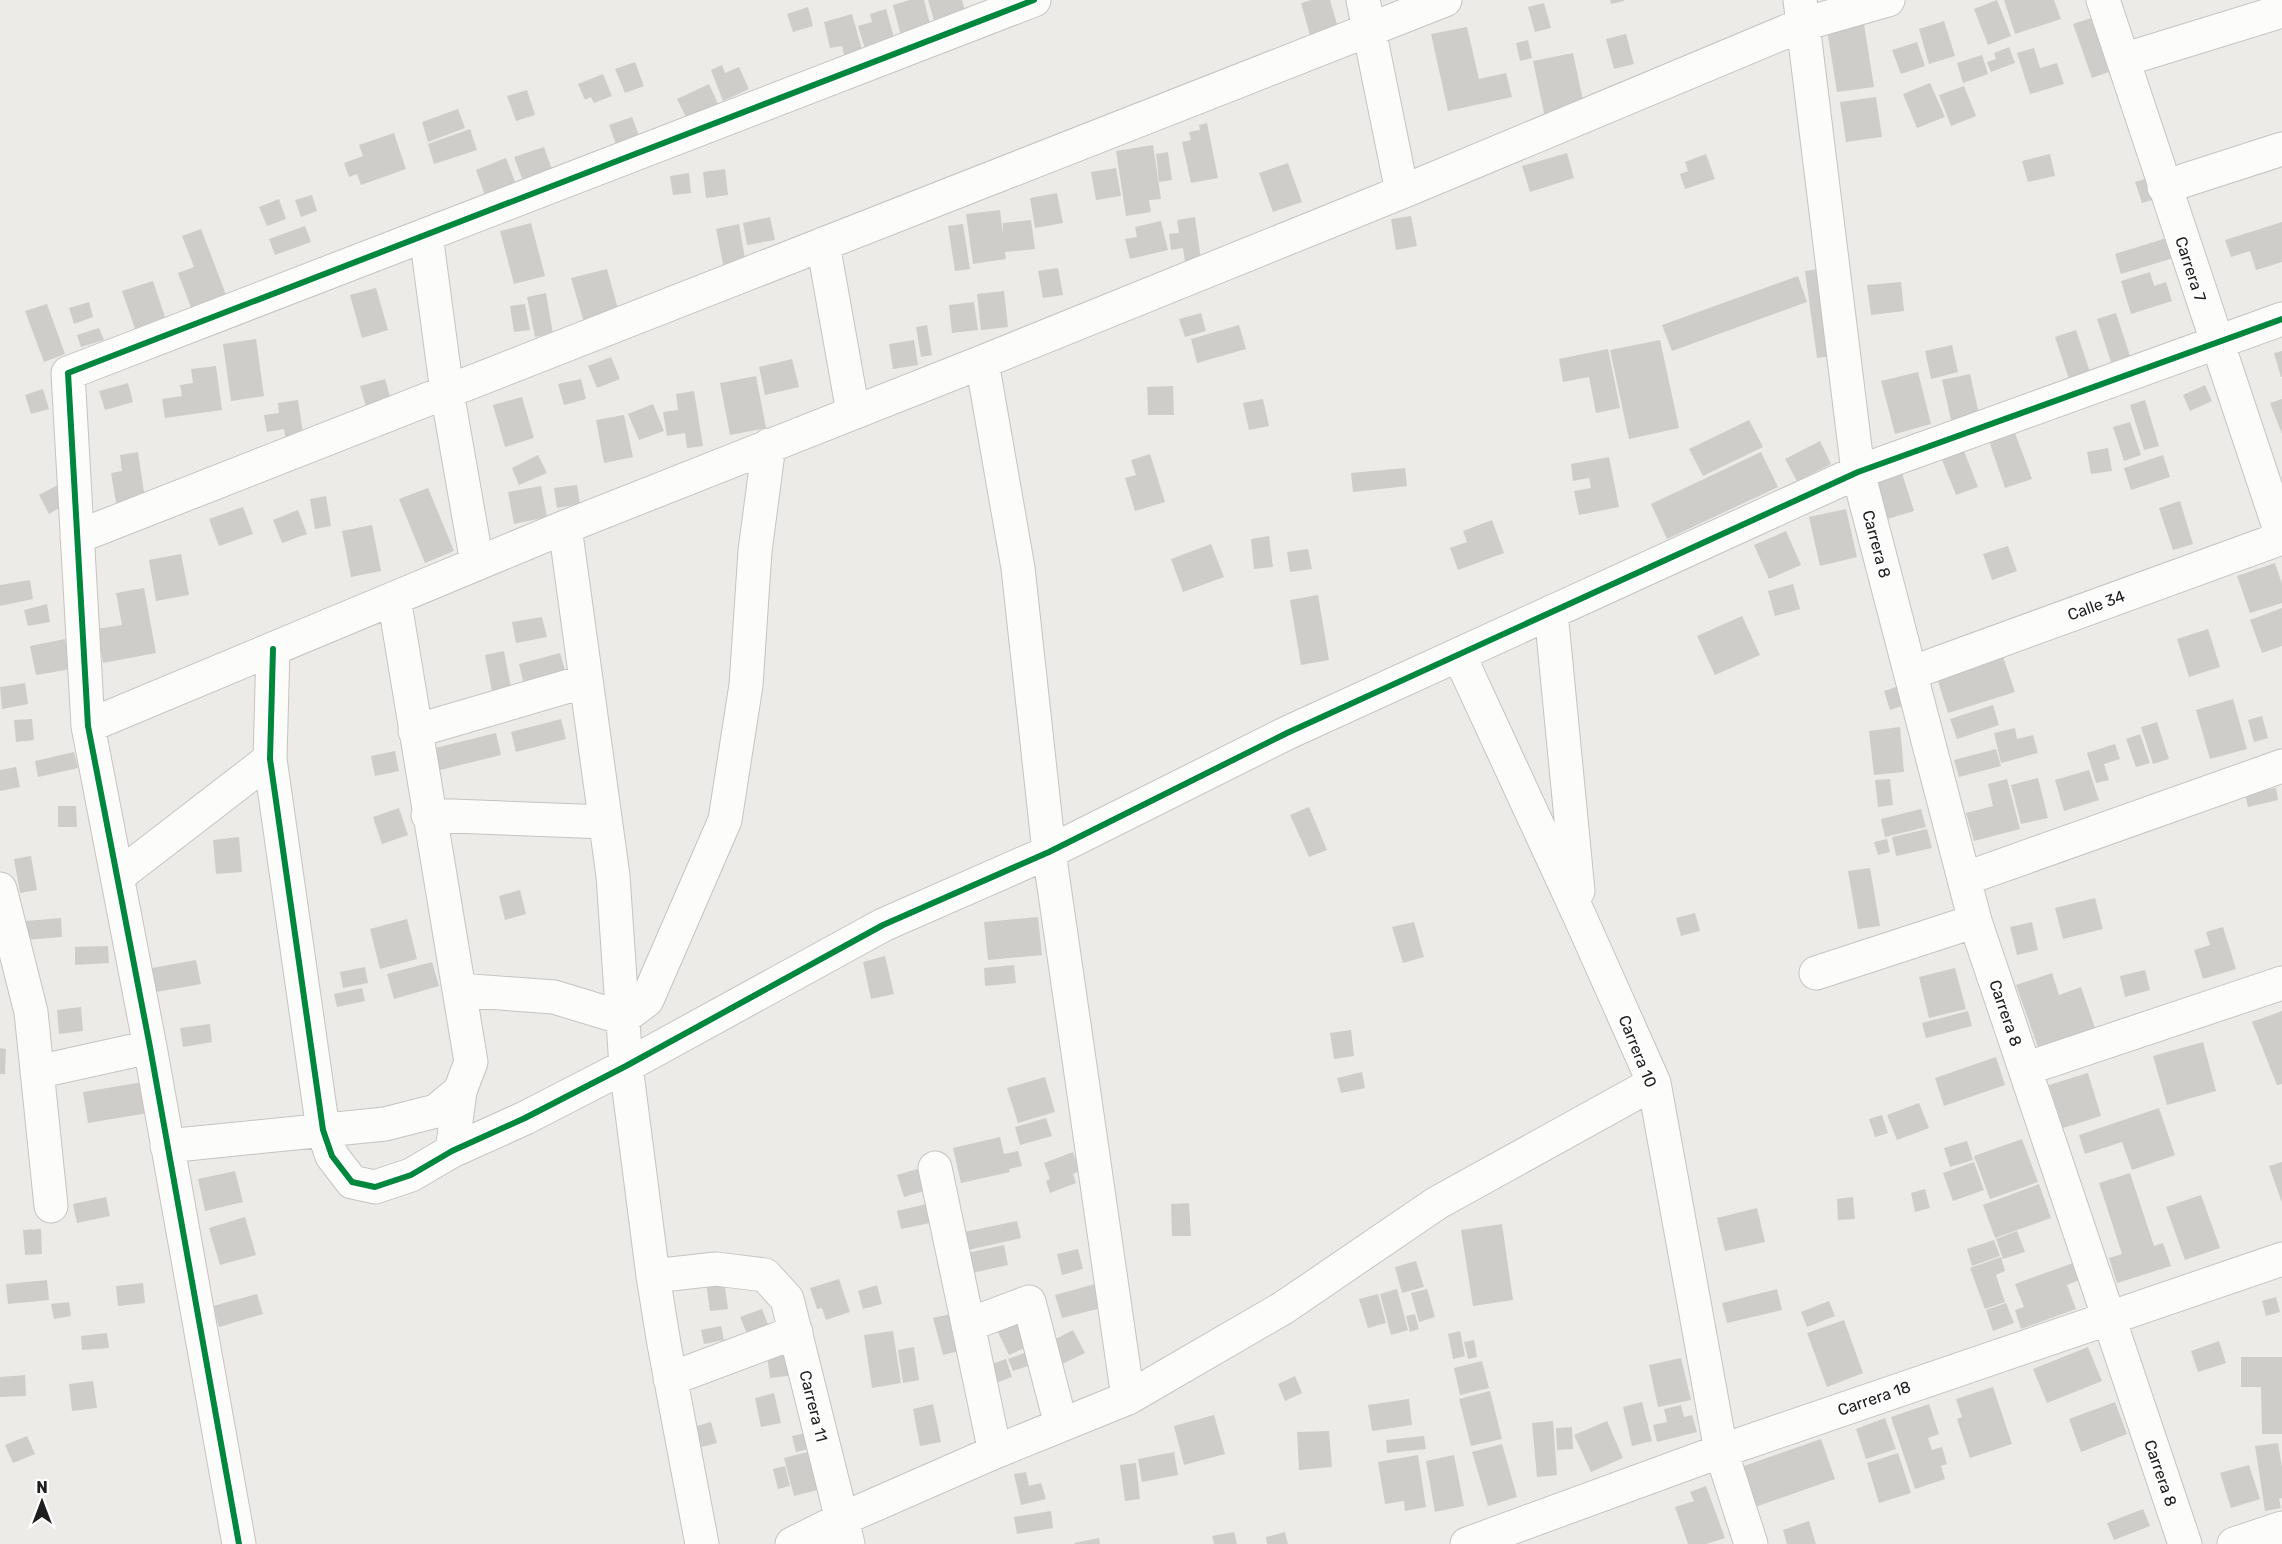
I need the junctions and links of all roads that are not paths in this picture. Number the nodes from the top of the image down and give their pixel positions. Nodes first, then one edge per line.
1 (1034, 0) edge
2 (1445, 0) edge
3 (1888, 0) edge
4 (2103, 0) edge
5 (986, 9) edge
6 (2282, 11) edge
7 (1802, 12) edge
8 (1366, 15) edge
9 (2122, 60) junction
10 (2282, 149) edge
11 (2164, 187) junction
12 (1402, 192) junction
13 (426, 235) junction
14 (823, 244) junction
15 (2282, 319) edge
16 (2215, 341) junction
17 (982, 362) junction
18 (447, 392) junction
19 (854, 412) junction
20 (769, 445) junction
21 (1858, 472) junction
22 (565, 527) junction
23 (77, 537) junction
24 (2282, 537) edge
25 (477, 563) junction
26 (394, 598) junction
27 (1551, 612) junction
28 (273, 649) junction
29 (1459, 655) junction
30 (1911, 673) junction
31 (586, 681) junction
32 (88, 726) junction
33 (415, 731) junction
34 (270, 759) junction
35 (2282, 766) edge
36 (428, 815) junction
37 (605, 822) junction
38 (1049, 852) junction
39 (117, 877) junction
40 (1965, 879) junction
41 (0, 889) edge
42 (1580, 917) junction
43 (1975, 921) junction
44 (1816, 973) dead end
45 (2282, 983) edge
46 (459, 990) junction
47 (623, 1018) junction
48 (150, 1047) junction
49 (626, 1066) junction
50 (2025, 1069) junction
51 (37, 1072) junction
52 (1654, 1083) junction
53 (460, 1091) junction
54 (323, 1130) junction
55 (167, 1146) junction
56 (452, 1151) junction
57 (935, 1168) dead end
58 (51, 1206) dead end
59 (2282, 1259) edge
60 (653, 1276) junction
61 (2109, 1317) junction
62 (968, 1325) junction
63 (796, 1332) junction
64 (670, 1379) junction
65 (1128, 1398) junction
66 (1061, 1425) junction
67 (1720, 1451) junction
68 (995, 1452) junction
69 (2282, 1528) edge
70 (845, 1532) edge
71 (239, 1544) edge
72 (702, 1544) edge
73 (792, 1544) edge
74 (1467, 1544) edge
75 (1751, 1544) edge
76 (2185, 1544) edge
77 (2234, 1544) edge

1 - 5 street
2 - 8 street
3 - 7 street
4 - 9 street, Carrera 7
5 - 13 street
6 - 9 street
7 - 12 street
7 - 21 street, Carrera 8
8 - 12 street
8 - 14 street
9 - 11 street, Carrera 7
10 - 11 street
11 - 16 street, Carrera 7
12 - 17 street
13 - 18 street
13 - 23 street
14 - 18 street
14 - 19 street
15 - 16 street
16 - 21 street
16 - 24 street, Carrera 7
17 - 19 street
17 - 38 street
18 - 23 street
18 - 25 street
19 - 20 street
20 - 22 street
20 - 47 street
21 - 27 street
21 - 30 street, Carrera 8
22 - 25 street
22 - 31 street
23 - 32 street
24 - 30 street, Calle 34
25 - 26 street
26 - 28 street
26 - 33 street
27 - 29 street
27 - 42 street
28 - 32 street
28 - 34 street
29 - 38 street
29 - 42 street, Carrera 10
30 - 40 street, Carrera 8
31 - 33 street
31 - 37 street
32 - 39 street
33 - 36 street
34 - 39 street
34 - 54 street
35 - 40 street
36 - 37 street
36 - 46 street
37 - 47 street
38 - 49 street
38 - 65 street
39 - 48 street
40 - 43 street, Carrera 8
41 - 51 street
42 - 52 street, Carrera 10
43 - 44 street
43 - 50 street, Carrera 8
45 - 50 street
46 - 47 street
46 - 53 street
47 - 49 street
48 - 51 street
48 - 55 street
49 - 56 street
49 - 60 street
50 - 61 street, Carrera 8
51 - 58 street
52 - 65 street
52 - 67 street, Carrera 10
53 - 54 street
53 - 56 street
54 - 55 street
54 - 56 street
55 - 71 street
57 - 62 street
59 - 61 street, Carrera 18
60 - 63 street, Carrera 11
60 - 64 street
61 - 67 street, Carrera 18
61 - 76 street, Carrera 8
62 - 66 street
62 - 68 street
63 - 64 street
63 - 70 street, Carrera 11
64 - 72 street
65 - 66 street
66 - 68 street
67 - 74 street, Carrera 18
67 - 75 street, Carrera 10
68 - 70 street
69 - 77 street
70 - 73 street

